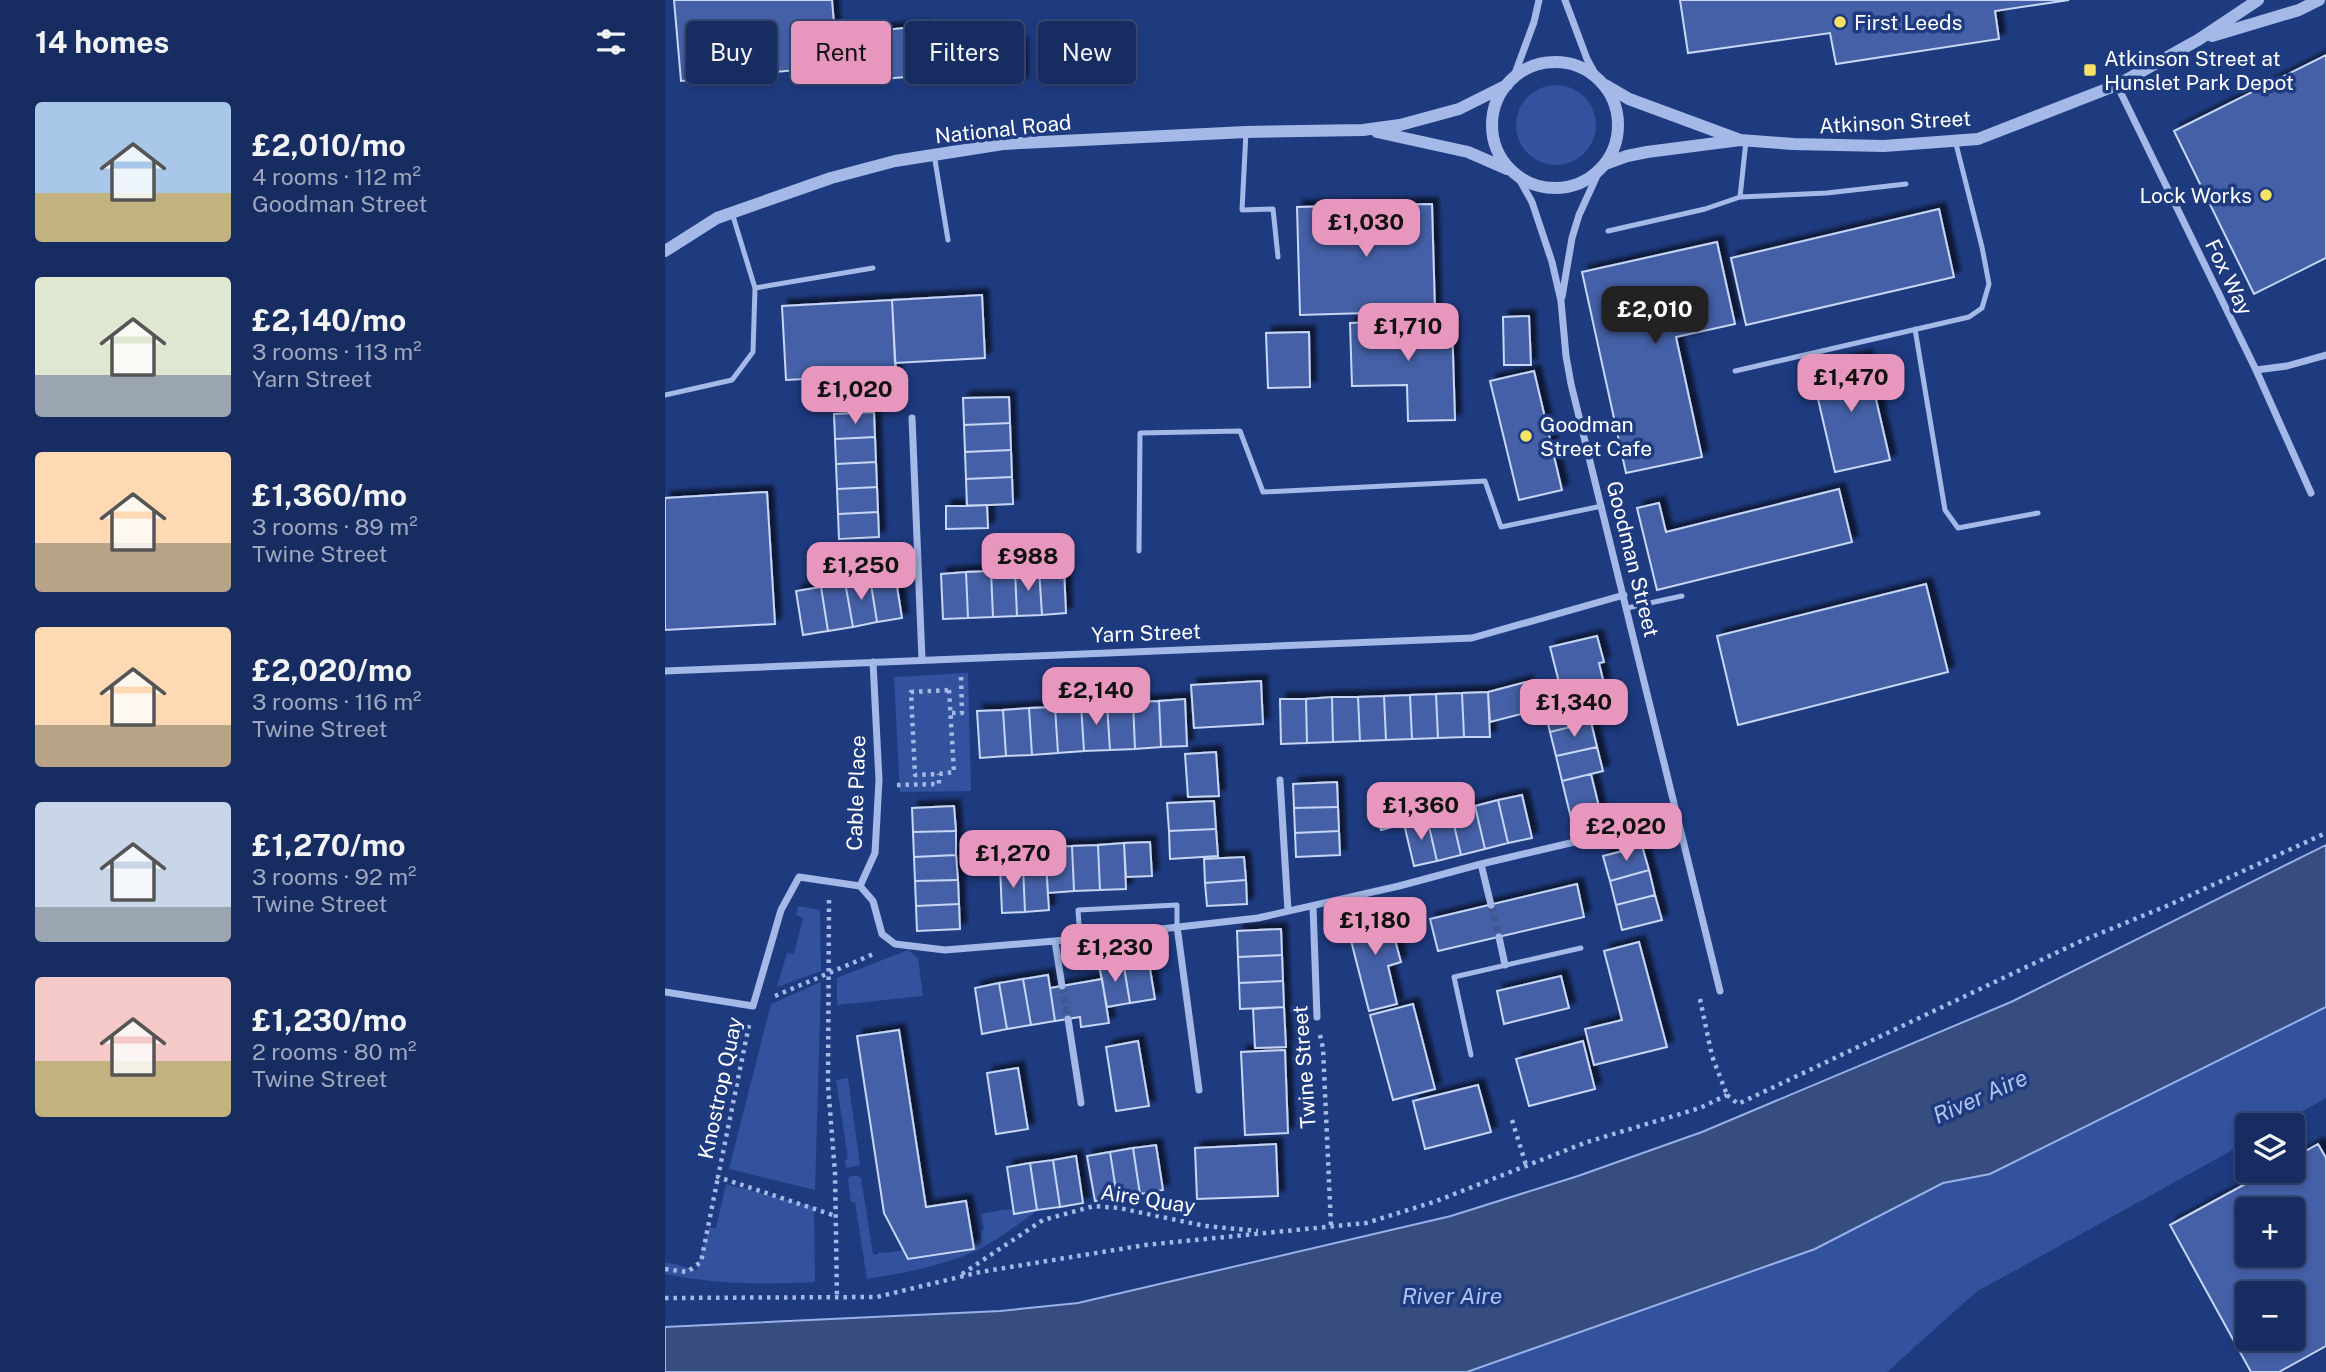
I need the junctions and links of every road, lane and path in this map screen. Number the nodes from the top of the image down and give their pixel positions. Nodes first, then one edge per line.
1 (1539, 0) edge
2 (1565, 0) edge
3 (2319, 0) edge
4 (2254, 1) edge
5 (2198, 40) junction
6 (1600, 81) junction
7 (1510, 82) junction
8 (2117, 85) junction
9 (1363, 130) junction
10 (1246, 132) junction
11 (1955, 140) junction
12 (1743, 141) junction
13 (934, 154) junction
14 (1602, 167) junction
15 (1515, 173) junction
16 (1906, 184) dead end
17 (1740, 197) junction
18 (732, 213) junction
19 (1608, 231) dead end
20 (948, 240) dead end
21 (665, 251) edge
22 (1278, 257) dead end
23 (873, 268) dead end
24 (755, 288) junction
25 (1561, 301) junction
26 (1915, 329) junction
27 (2326, 355) edge
28 (2256, 370) junction
29 (1735, 371) dead end
30 (665, 395) edge
31 (912, 418) dead end
32 (2311, 493) dead end
33 (1602, 506) junction
34 (2038, 513) dead end
35 (1139, 551) dead end
36 (1624, 595) junction
37 (1682, 596) dead end
38 (1627, 608) junction
39 (960, 657) junction
40 (922, 659) junction
41 (873, 662) junction
42 (665, 671) edge
43 (952, 713) junction
44 (939, 774) junction
45 (1280, 780) dead end
46 (878, 786) junction
47 (1678, 818) junction
48 (2326, 833) edge
49 (1481, 864) junction
50 (829, 882) junction
51 (860, 886) junction
52 (1491, 905) tunnel mouth
53 (1313, 906) junction
54 (1288, 911) junction
55 (1177, 926) junction
56 (1499, 937) tunnel mouth
57 (1080, 939) junction
58 (1055, 941) junction
59 (895, 944) junction
60 (1581, 948) dead end
61 (1506, 965) junction
62 (828, 973) junction
63 (1062, 986) tunnel mouth
64 (1720, 991) joint
65 (665, 992) edge
66 (753, 1006) junction
67 (1317, 1017) joint
68 (1067, 1019) tunnel mouth
69 (1471, 1055) dead end
70 (1199, 1090) dead end
71 (1727, 1095) junction
72 (1081, 1103) dead end
73 (1512, 1120) dead end
74 (1527, 1165) junction
75 (718, 1177) junction
76 (836, 1216) junction
77 (1331, 1226) junction
78 (1269, 1233) junction
79 (665, 1269) edge
80 (957, 1277) junction
81 (665, 1297) edge
82 (837, 1298) junction

1 - 7 street
2 - 6 street
3 - 5 street, Atkinson Street
4 - 5 street, Atkinson Street
5 - 8 street, Atkinson Street
6 - 7 street
6 - 12 street, Atkinson Street
6 - 14 street
7 - 9 street, National Road
7 - 15 street
8 - 11 street, Atkinson Street
8 - 28 street, Fox Way
9 - 10 street, National Road
9 - 15 street, National Road
10 - 13 street, National Road
10 - 22 lane
11 - 12 street, Atkinson Street
11 - 26 lane
12 - 14 street, Atkinson Street
12 - 17 lane
13 - 18 street, National Road
13 - 20 lane
14 - 15 street
14 - 25 street, Goodman Street
15 - 25 street, Goodman Street
16 - 17 lane
17 - 19 lane
18 - 21 street, National Road
18 - 24 lane
23 - 24 lane
24 - 30 lane
25 - 33 street, Goodman Street
26 - 29 lane
26 - 34 lane
27 - 28 street
28 - 32 street, Fox Way
31 - 40 street
33 - 35 lane
33 - 36 street, Goodman Street
36 - 38 street, Goodman Street
36 - 39 street, Yarn Street
37 - 38 lane
38 - 47 street, Goodman Street
39 - 40 street, Yarn Street
39 - 43 path
40 - 41 street, Yarn Street
41 - 42 street, Yarn Street
41 - 46 street, Cable Place
43 - 44 path
43 - 44 path
44 - 46 path
45 - 54 street
46 - 51 street, Cable Place
47 - 49 street
47 - 64 street, Goodman Street
48 - 71 path
49 - 52 street
49 - 53 street
50 - 51 street
50 - 62 path
50 - 66 street
51 - 59 street
53 - 54 street
53 - 67 street, Twine Street
54 - 55 street
55 - 57 street
55 - 57 lane
55 - 70 street
56 - 61 street
57 - 58 street
58 - 59 street
58 - 63 street
59 - 62 path
60 - 61 lane
61 - 69 lane
62 - 66 path
62 - 76 path
64 - 71 path
65 - 66 street
66 - 75 path, Knostrop Quay
67 - 77 path, Twine Street
68 - 72 street
71 - 74 path
73 - 74 path
74 - 77 path
75 - 76 path, Knostrop Quay
75 - 79 path, Knostrop Quay
76 - 82 path
77 - 78 path
78 - 80 path
78 - 80 path, Aire Quay
80 - 82 path
81 - 82 path

